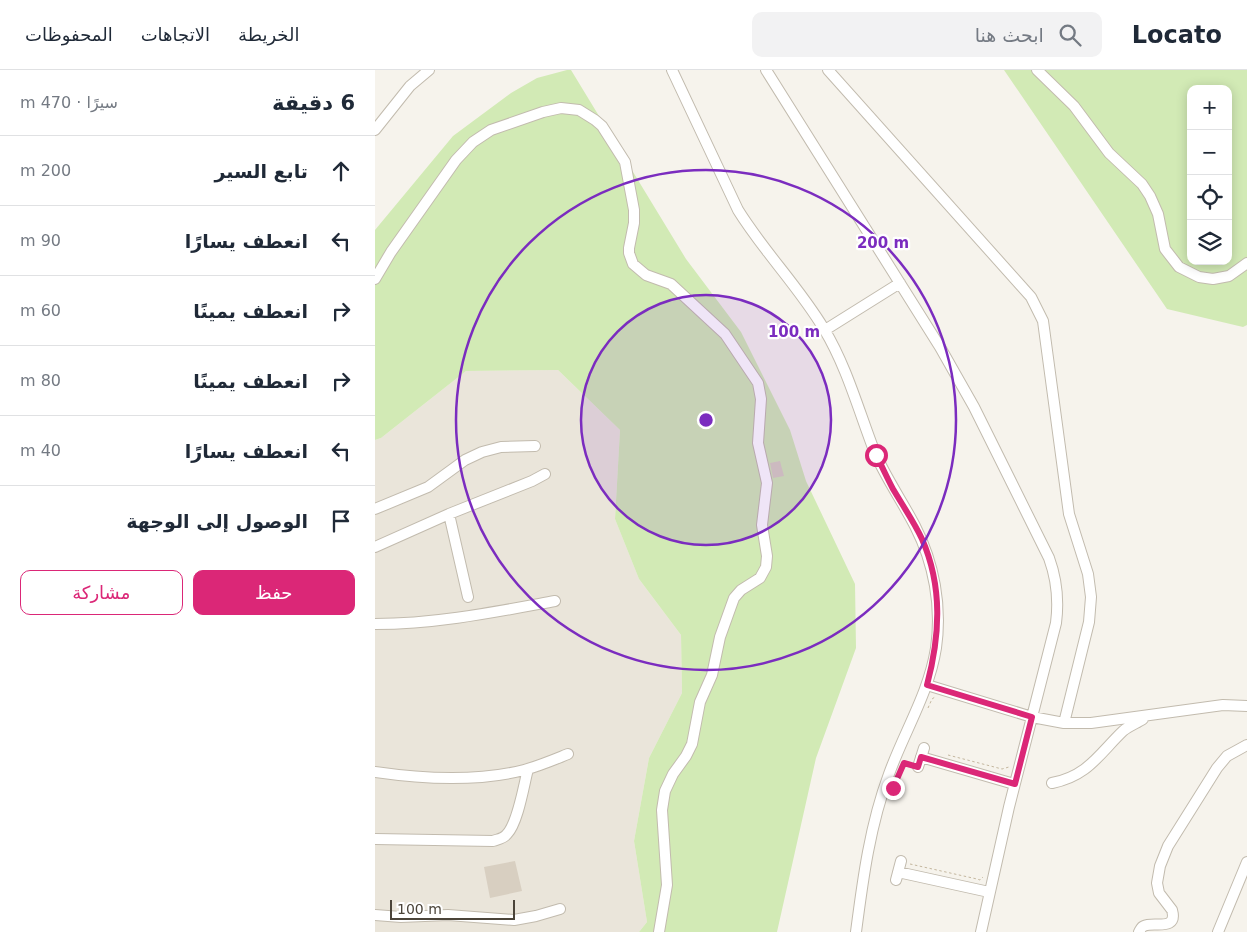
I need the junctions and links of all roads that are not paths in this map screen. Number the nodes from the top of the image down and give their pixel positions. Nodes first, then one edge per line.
1 (429, 70) edge
2 (672, 70) edge
3 (766, 70) edge
4 (828, 70) edge
5 (1037, 70) edge
6 (375, 130) edge
7 (1247, 263) edge
8 (375, 279) edge
9 (900, 283) junction
10 (825, 330) junction
11 (535, 446) dead end
12 (545, 474) dead end
13 (375, 509) edge
14 (449, 514) junction
15 (375, 547) edge
16 (468, 597) dead end
17 (555, 601) dead end
18 (375, 624) edge
19 (927, 685) junction
20 (1247, 706) edge
21 (1145, 716) junction
22 (1032, 717) junction
23 (1063, 723) junction
24 (1247, 745) edge
25 (568, 754) dead end
26 (921, 757) dead end
27 (528, 769) junction
28 (375, 772) edge
29 (1052, 782) dead end
30 (1015, 784) junction
31 (375, 840) edge
32 (1247, 862) edge
33 (898, 871) road end
34 (989, 892) junction
35 (560, 909) dead end
36 (375, 915) edge
37 (659, 932) edge
38 (856, 932) edge
39 (981, 932) edge
40 (1139, 932) edge
41 (1218, 932) edge

1 - 6 street
2 - 10 street
3 - 9 street
4 - 23 street
5 - 7 street
8 - 37 street
9 - 10 street
9 - 22 street
10 - 19 street
11 - 13 street
12 - 14 street
14 - 15 street
14 - 16 street
17 - 18 street
19 - 22 street
19 - 38 street
20 - 21 street
21 - 23 street
21 - 29 street
22 - 23 street
22 - 30 street
24 - 40 street
25 - 27 street
26 - 30 street
27 - 28 street
27 - 31 street
30 - 34 street
32 - 41 street
33 - 34 street
34 - 39 street
35 - 36 street

